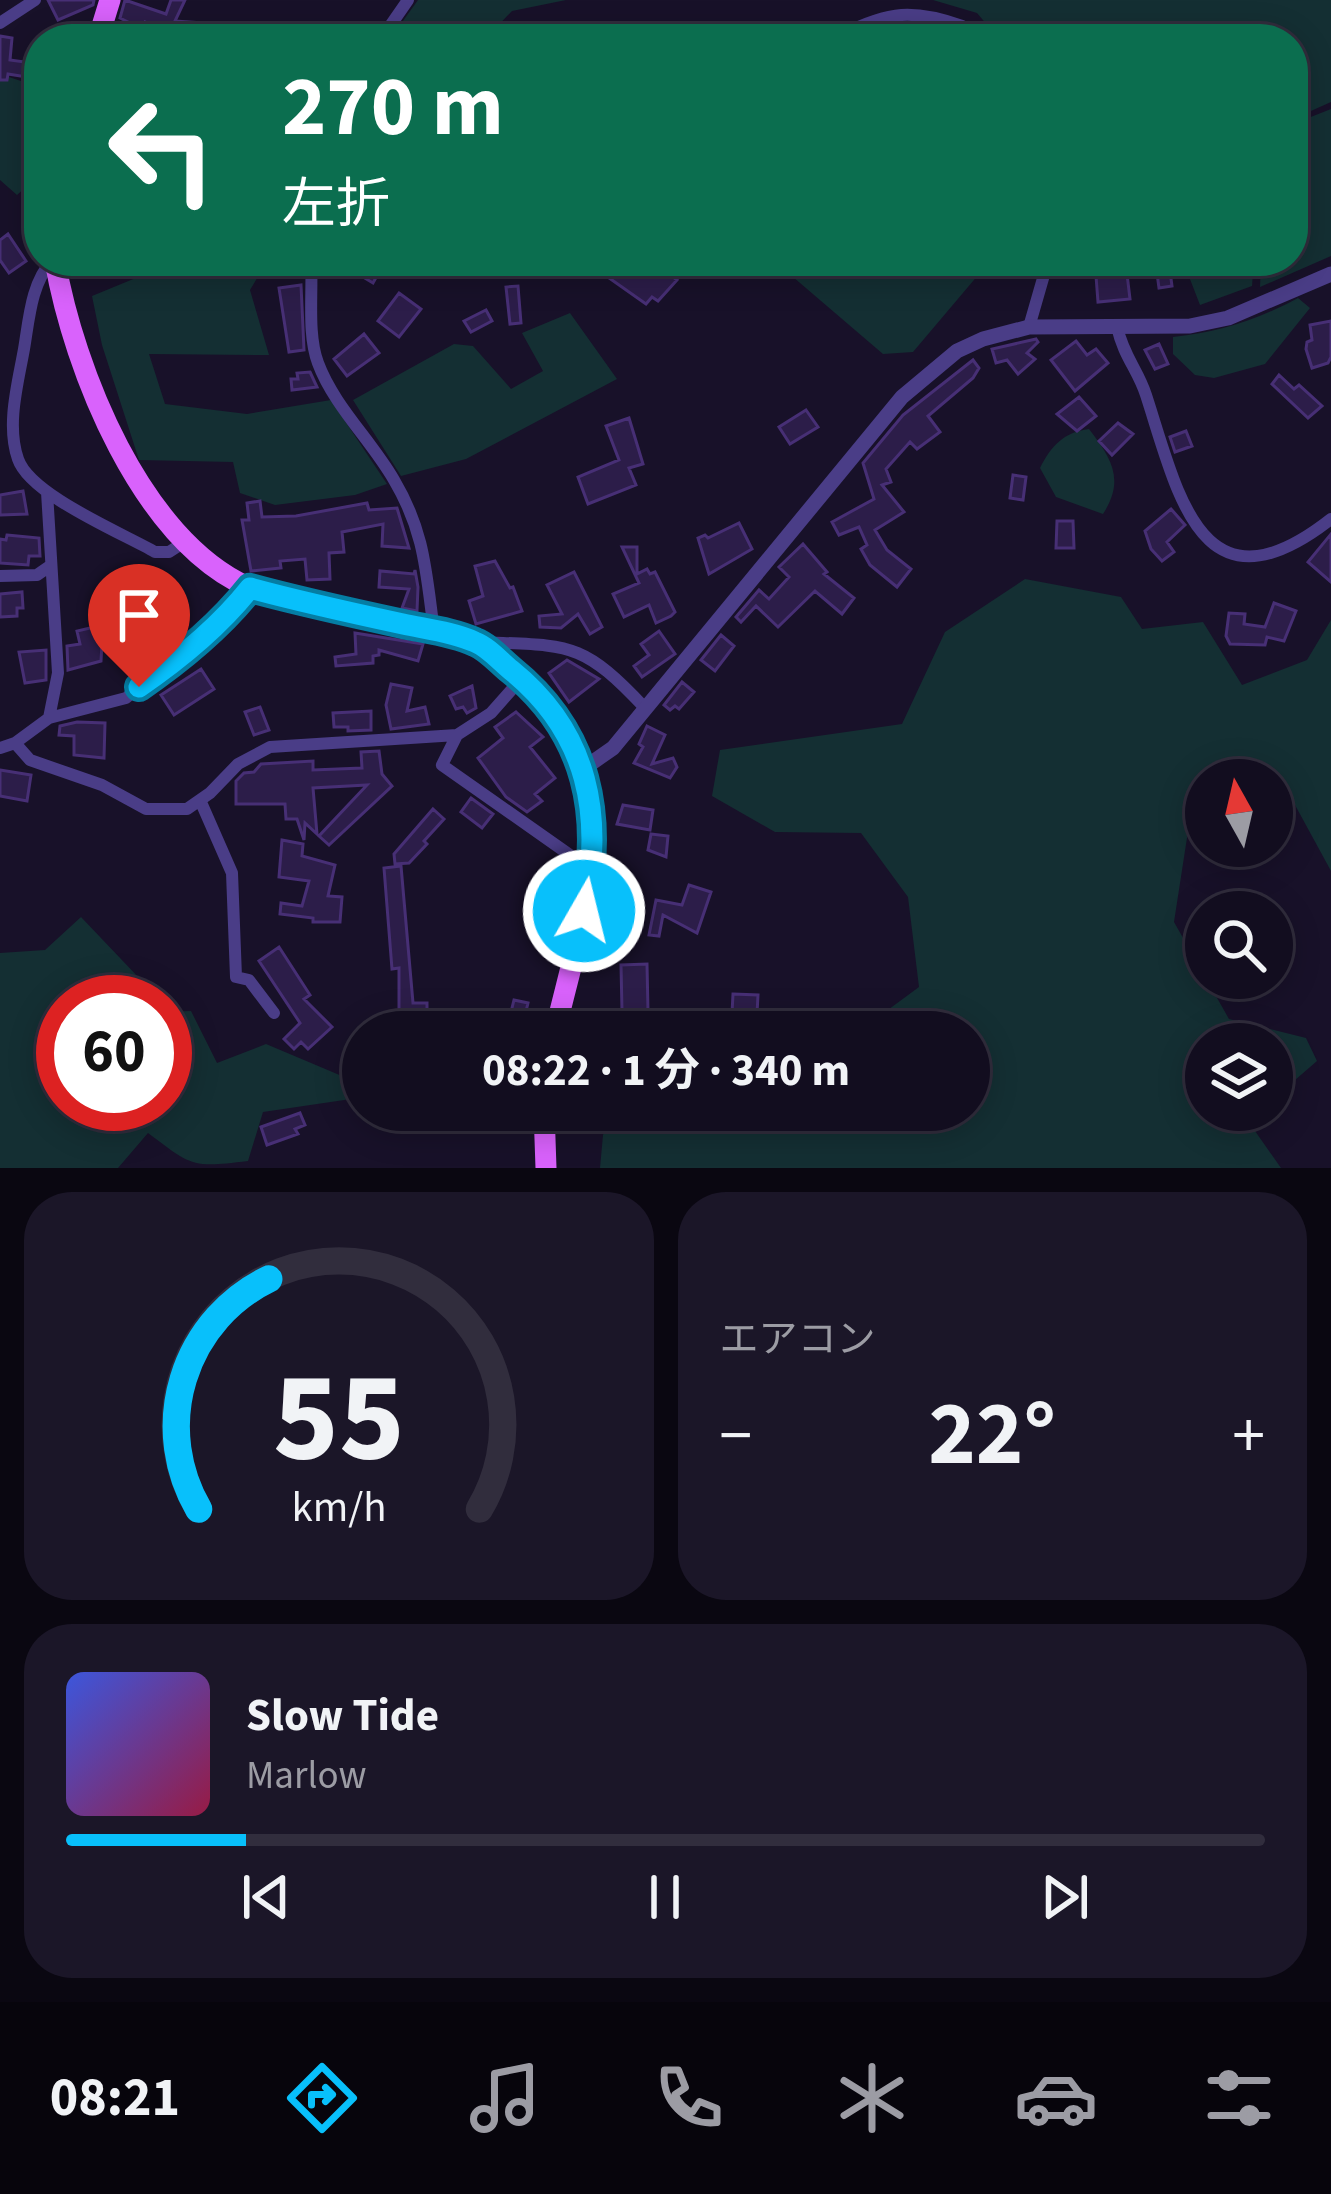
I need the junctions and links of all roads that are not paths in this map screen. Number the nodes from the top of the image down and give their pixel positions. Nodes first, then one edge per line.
1 (35, 0) edge
2 (0, 23) edge
3 (867, 24) edge
4 (955, 24) edge
5 (1331, 274) edge
6 (43, 276) edge
7 (57, 276) edge
8 (312, 276) edge
9 (1044, 276) edge
10 (1029, 327) junction
11 (1117, 327) junction
12 (47, 491) junction
13 (1331, 519) edge
14 (183, 543) junction
15 (50, 566) junction
16 (0, 576) edge
17 (250, 588) junction
18 (434, 631) junction
19 (477, 642) junction
20 (521, 678) junction
21 (644, 707) junction
22 (49, 718) junction
23 (457, 735) junction
24 (15, 743) junction
25 (0, 748) edge
26 (583, 769) junction
27 (200, 800) junction
28 (593, 863) junction
29 (560, 1011) edge
30 (274, 1013) dead end
31 (545, 1131) edge
32 (546, 1168) edge

1 - 2 street
3 - 4 street
5 - 11 street
6 - 12 street
7 - 14 main road
8 - 18 street
9 - 10 street
10 - 11 street
10 - 21 street
11 - 13 street
12 - 14 street
12 - 15 street
14 - 17 main road
15 - 16 street
15 - 22 street
17 - 18 main road
17 - 22 street
18 - 19 main road
19 - 20 main road
19 - 21 street
20 - 23 street
20 - 26 main road
21 - 26 street
22 - 24 street
23 - 27 street
23 - 28 street
24 - 25 street
24 - 27 street
26 - 28 main road
27 - 30 street
28 - 29 main road
31 - 32 main road

